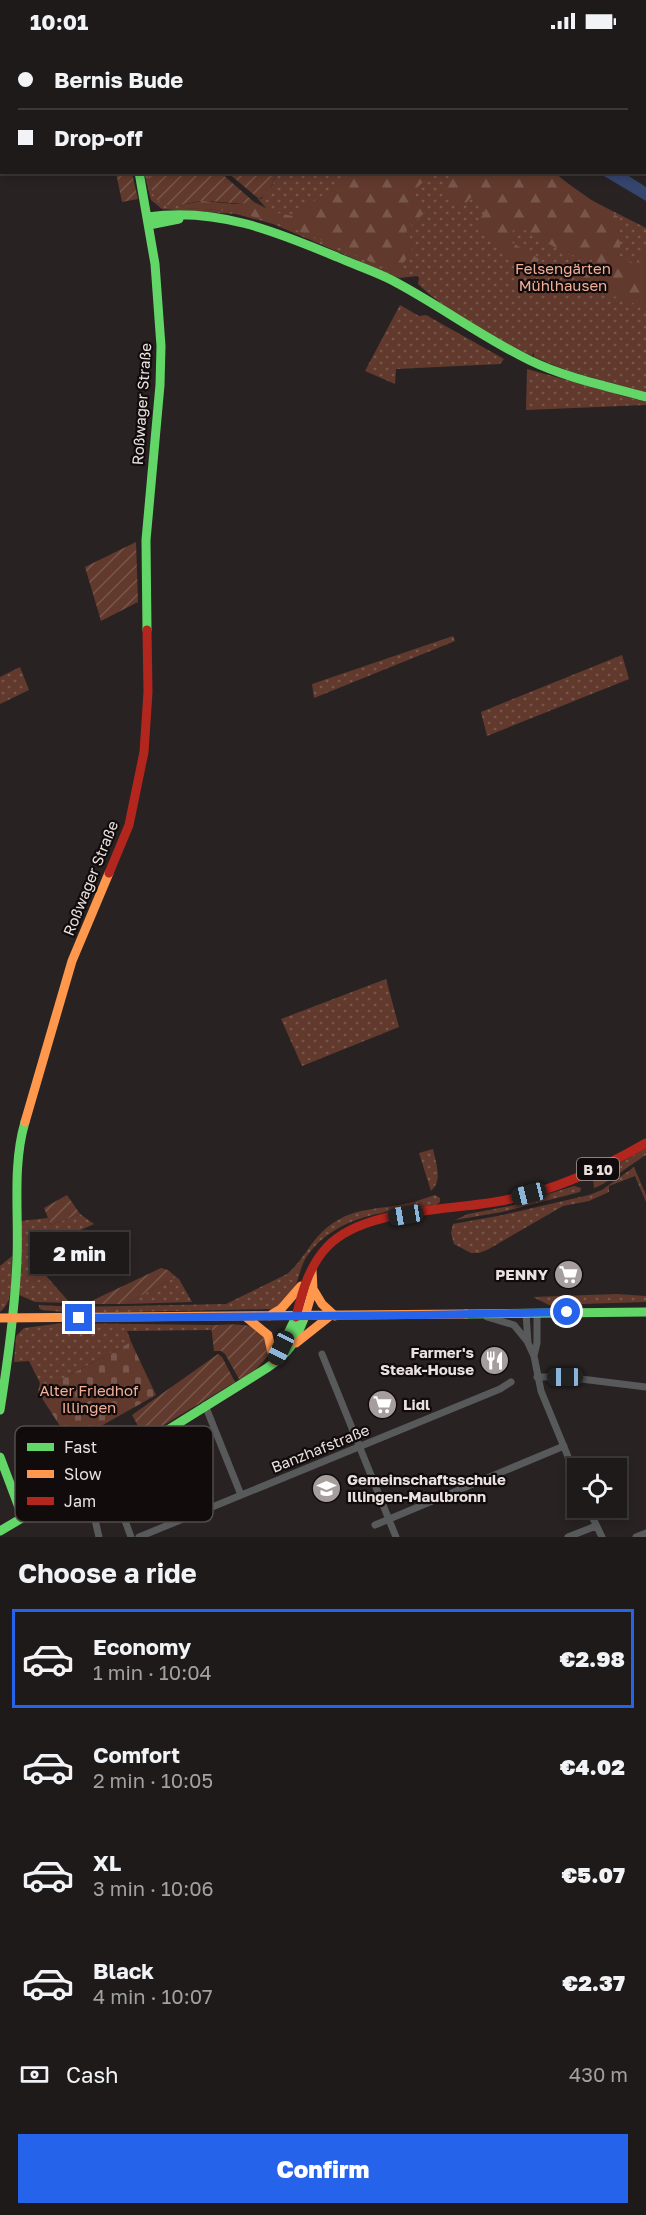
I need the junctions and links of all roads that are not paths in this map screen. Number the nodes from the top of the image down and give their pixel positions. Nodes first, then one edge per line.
1 (139, 174) edge
2 (149, 221) junction
3 (646, 397) edge
4 (646, 1143) edge
5 (309, 1285) junction
6 (646, 1312) edge
7 (526, 1313) junction
8 (537, 1313) junction
9 (476, 1314) junction
10 (301, 1316) junction
11 (332, 1316) junction
12 (246, 1317) junction
13 (267, 1317) junction
14 (0, 1318) edge
15 (12, 1318) junction
16 (528, 1343) junction
17 (294, 1344) junction
18 (322, 1354) dead end
19 (534, 1356) junction
20 (274, 1361) junction
21 (537, 1377) junction
22 (511, 1382) dead end
23 (646, 1387) edge
24 (205, 1405) junction
25 (0, 1410) edge
26 (172, 1426) edge
27 (360, 1446) junction
28 (564, 1446) junction
29 (0, 1457) edge
30 (569, 1458) edge
31 (242, 1495) junction
32 (15, 1497) edge
33 (213, 1507) edge
34 (388, 1518) junction
35 (592, 1518) edge
36 (16, 1522) edge
37 (96, 1522) edge
38 (126, 1522) edge
39 (176, 1522) edge
40 (375, 1525) dead end
41 (596, 1526) junction
42 (0, 1531) edge
43 (646, 1533) edge
44 (99, 1537) edge
45 (131, 1537) edge
46 (139, 1537) edge
47 (396, 1537) edge
48 (568, 1537) edge
49 (602, 1537) edge
50 (636, 1537) edge

1 - 2 street, Roßwager Straße
2 - 3 street
2 - 15 street, Roßwager Straße
4 - 5 street, B 10
5 - 10 street, B 10
5 - 11 street
5 - 13 street
6 - 8 street
7 - 8 street
7 - 9 street
7 - 16 street
8 - 19 street
9 - 11 street
9 - 16 street
10 - 11 street
10 - 13 street
10 - 17 street
10 - 20 street
11 - 17 street
12 - 13 street
12 - 15 street
12 - 20 street
14 - 15 street
15 - 25 street, Roßwager Straße
16 - 19 street
17 - 20 street
18 - 27 street
19 - 21 street
20 - 24 street
21 - 23 street
21 - 28 street
22 - 27 street, Banzhafstraße
24 - 26 street
24 - 31 street
27 - 31 street, Banzhafstraße
27 - 34 street
28 - 30 street
28 - 34 street
29 - 32 street
31 - 33 street, Banzhafstraße
34 - 40 street
34 - 47 street
35 - 41 street
36 - 42 street
37 - 44 street
38 - 45 street
39 - 46 street, Banzhafstraße
41 - 48 street
41 - 49 street
43 - 50 street

